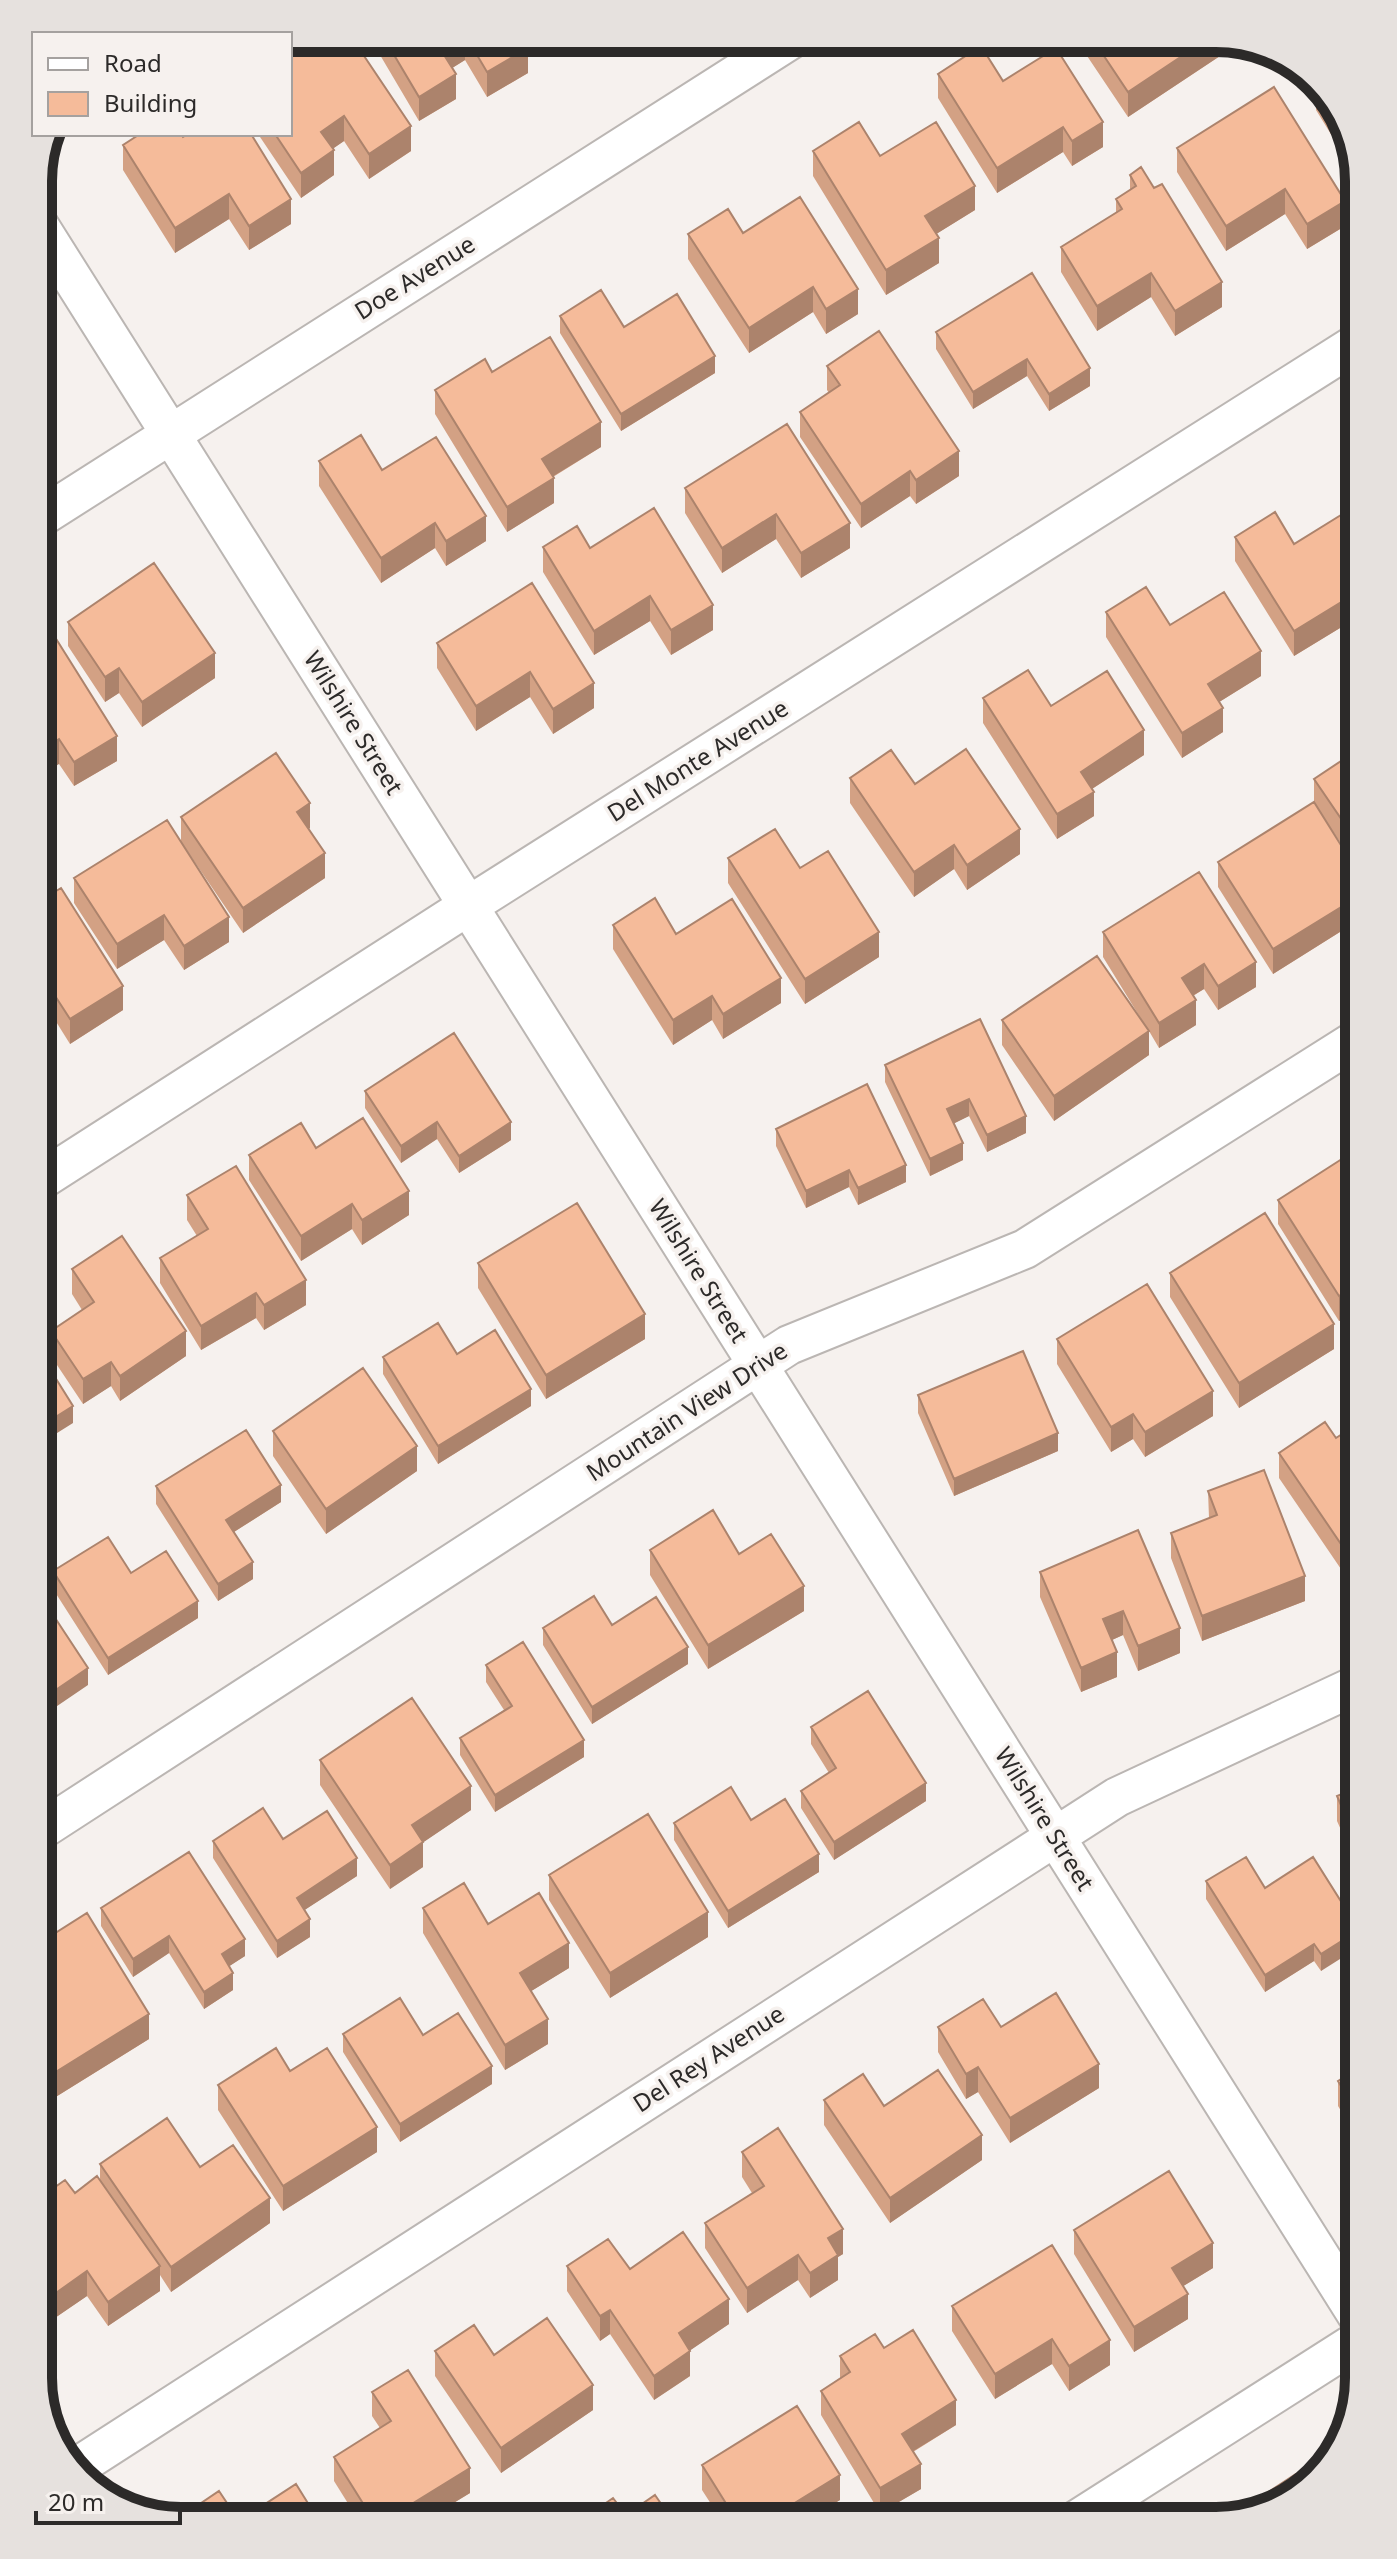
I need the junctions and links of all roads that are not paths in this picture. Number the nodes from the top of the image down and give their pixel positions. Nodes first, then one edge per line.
1 (771, 52) edge
2 (52, 246) edge
3 (1345, 351) edge
4 (170, 434) junction
5 (52, 510) edge
6 (468, 906) junction
7 (1345, 1047) edge
8 (52, 1173) edge
9 (758, 1366) junction
10 (1345, 1691) edge
11 (52, 1823) edge
12 (1055, 1836) junction
13 (1345, 2296) edge
14 (1345, 2349) edge
15 (85, 2462) edge
16 (1097, 2507) edge

1 - 4 street, Doe Avenue
2 - 4 street, Wilshire Street
3 - 6 street, Del Monte Avenue
4 - 5 street, Doe Avenue
4 - 6 street, Wilshire Street
6 - 8 street, Del Monte Avenue
6 - 9 street, Wilshire Street
7 - 9 street, Mountain View Drive
9 - 11 street, Mountain View Drive
9 - 12 street, Wilshire Street
10 - 12 street, Del Rey Avenue
12 - 13 street, Wilshire Street
12 - 15 street, Del Rey Avenue
14 - 16 street

